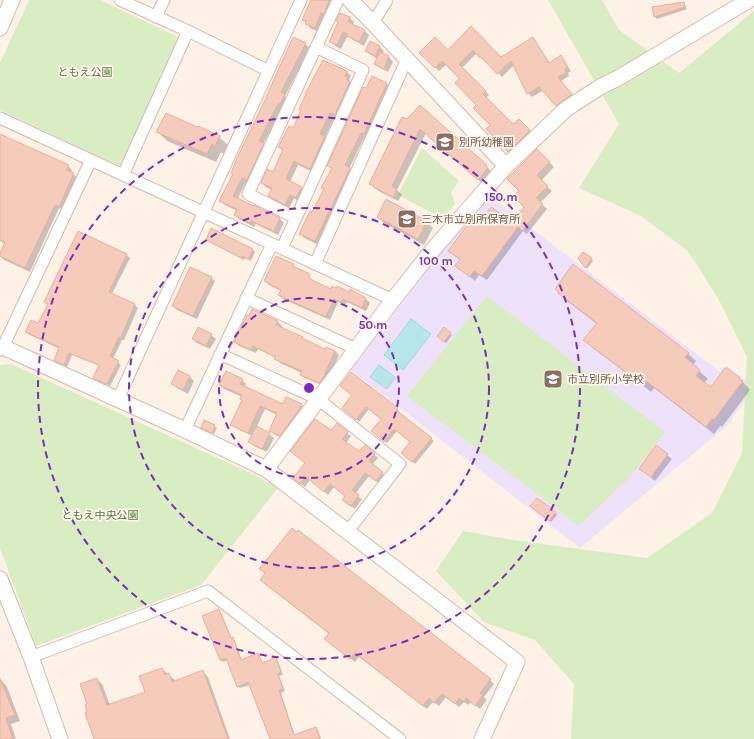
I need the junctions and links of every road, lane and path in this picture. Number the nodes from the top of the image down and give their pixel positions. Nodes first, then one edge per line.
1 (12, 0) edge
2 (120, 0) edge
3 (164, 0) edge
4 (301, 0) edge
5 (338, 0) edge
6 (350, 0) edge
7 (387, 0) edge
8 (749, 0) edge
9 (156, 17) junction
10 (373, 22) junction
11 (0, 28) edge
12 (188, 31) junction
13 (316, 47) junction
14 (407, 59) junction
15 (268, 70) junction
16 (0, 118) edge
17 (91, 160) junction
18 (506, 166) junction
19 (124, 175) junction
20 (203, 212) junction
21 (296, 218) junction
22 (277, 246) junction
23 (315, 264) junction
24 (246, 298) junction
25 (393, 300) junction
26 (2, 348) edge
27 (356, 349) junction
28 (220, 354) junction
29 (118, 399) junction
30 (318, 399) junction
31 (185, 430) junction
32 (266, 469) junction
33 (348, 532) junction
34 (0, 579) edge
35 (30, 657) junction
36 (60, 739) edge
37 (400, 739) edge
38 (482, 739) edge

1 - 11 street
2 - 9 street
3 - 9 street
4 - 15 street
5 - 13 street
6 - 10 street
7 - 10 street
8 - 18 street
9 - 12 street
10 - 14 street
12 - 15 street
12 - 19 street
13 - 21 street
13 - 21 street
14 - 18 street
14 - 23 street
15 - 20 street
16 - 17 street
17 - 19 street
17 - 26 street
18 - 25 street
19 - 20 street
20 - 22 street
20 - 29 street
21 - 22 street
22 - 23 street
22 - 24 street
23 - 25 street
24 - 27 street
24 - 28 street
25 - 27 street
26 - 29 street
27 - 30 street
28 - 30 street
28 - 31 street
29 - 31 street
30 - 32 street
30 - 33 street
31 - 32 street
32 - 33 street
33 - 38 street
34 - 35 street
35 - 36 street
35 - 37 street

